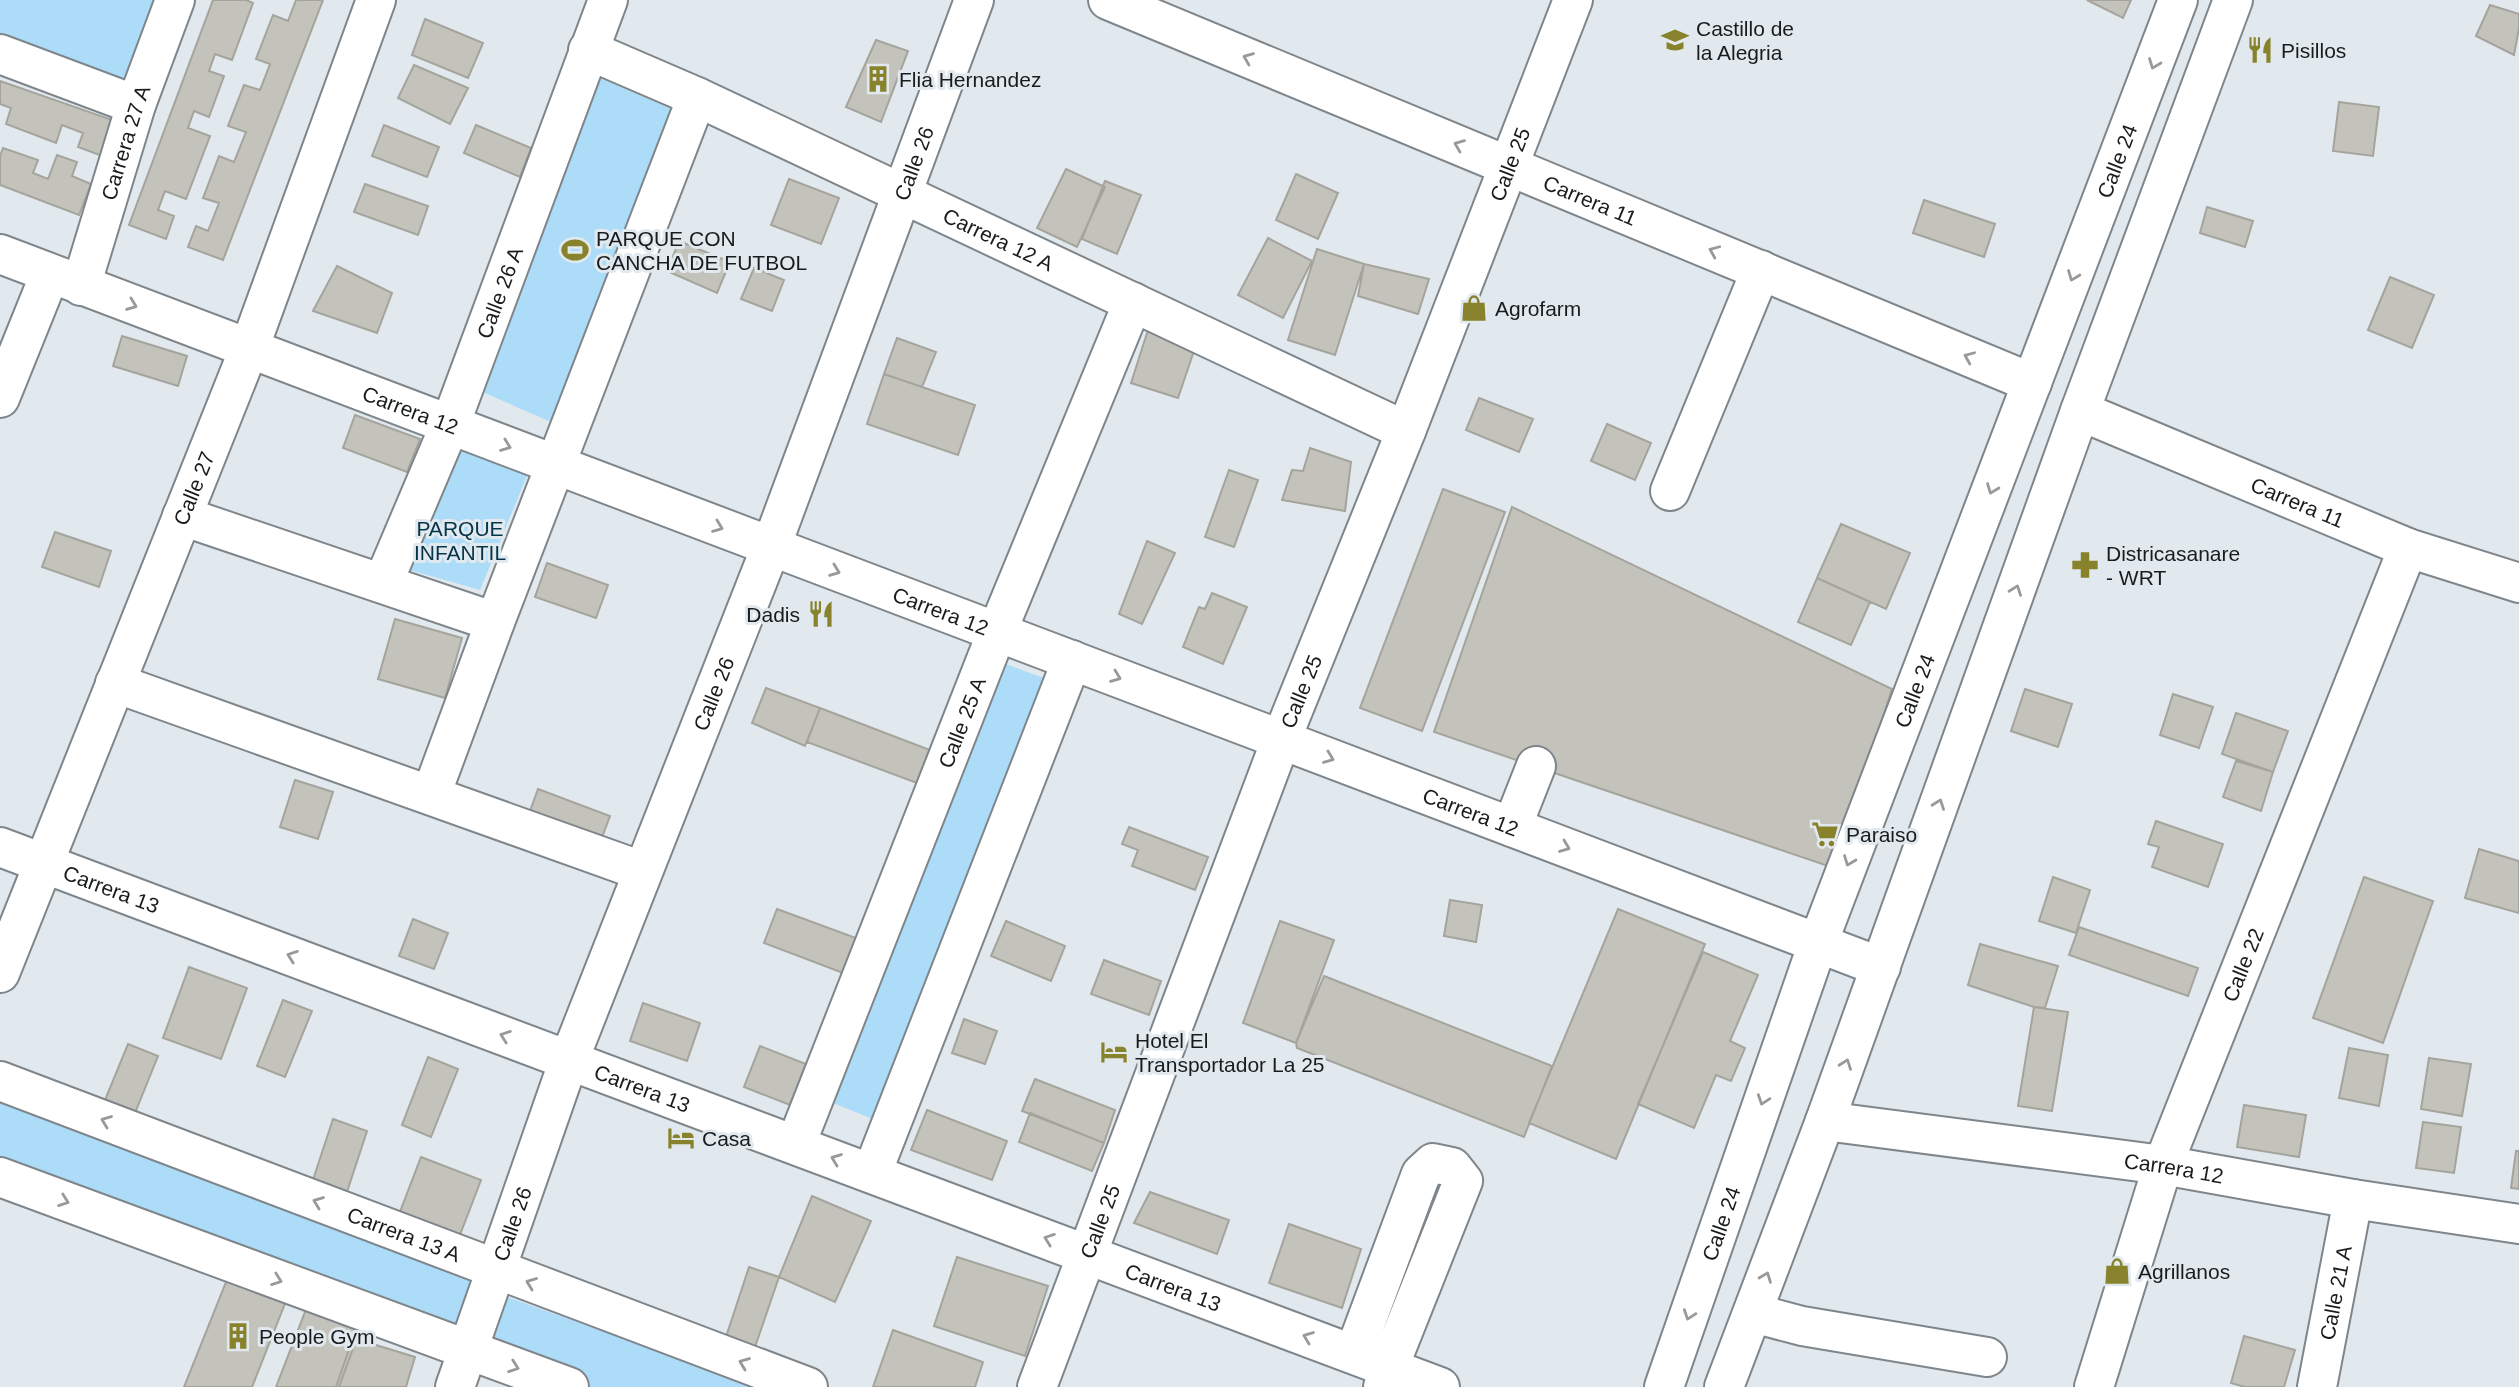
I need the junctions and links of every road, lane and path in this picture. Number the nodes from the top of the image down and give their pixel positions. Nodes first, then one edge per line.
1 (175, 0) edge
2 (376, 0) edge
3 (608, 0) edge
4 (974, 0) edge
5 (1108, 0) edge
6 (1573, 0) edge
7 (2178, 0) edge
8 (2233, 0) edge
9 (588, 51) junction
10 (0, 54) edge
11 (697, 97) junction
12 (136, 105) junction
13 (1508, 166) junction
14 (901, 194) junction
15 (0, 254) edge
16 (1760, 270) junction
17 (66, 280) junction
18 (1133, 302) junction
19 (249, 349) junction
20 (2032, 383) junction
21 (0, 398) edge
22 (2080, 411) junction
23 (450, 425) junction
24 (1406, 431) junction
25 (555, 465) junction
26 (1670, 491) dead end
27 (181, 516) junction
28 (771, 547) junction
29 (2408, 548) junction
30 (383, 583) junction
31 (2519, 583) edge
32 (495, 622) junction
33 (997, 632) junction
34 (1072, 660) junction
35 (115, 683) junction
36 (1281, 740) junction
37 (1536, 766) dead end
38 (431, 795) junction
39 (1512, 827) junction
40 (0, 847) edge
41 (43, 864) junction
42 (642, 871) junction
43 (1818, 943) junction
44 (1881, 967) junction
45 (0, 973) edge
46 (569, 1060) junction
47 (0, 1080) edge
48 (1825, 1121) junction
49 (796, 1144) junction
50 (2164, 1165) junction
51 (872, 1173) junction
52 (0, 1177) edge
53 (2353, 1199) junction
54 (2519, 1224) edge
55 (1086, 1253) junction
56 (495, 1270) junction
57 (1753, 1312) junction
58 (467, 1351) junction
59 (1354, 1354) junction
60 (1987, 1357) dead end
61 (1386, 1377) edge
62 (455, 1387) edge
63 (569, 1387) edge
64 (807, 1387) edge
65 (1037, 1387) edge
66 (1440, 1387) edge
67 (1664, 1387) edge
68 (1724, 1387) edge
69 (2094, 1387) edge
70 (2317, 1387) edge

1 - 12 street, Carrera 27 A
2 - 19 street, Calle 27
3 - 9 street, Calle 26 A
4 - 14 street, Calle 26
13 -> 5 street, Carrera 11
6 - 13 street, Calle 25
7 -> 20 street, Calle 24
8 - 22 street
9 - 11 street, Carrera 12 A
9 - 23 street, Calle 26 A
10 - 12 street
11 - 14 street, Carrera 12 A
11 - 25 street
12 - 17 street, Carrera 27 A
16 -> 13 street, Carrera 11
13 - 24 street, Calle 25
14 - 18 street, Carrera 12 A
14 - 28 street, Calle 26
15 - 17 street, Carrera 12
20 -> 16 street, Carrera 11
16 - 26 street
17 -> 19 street, Carrera 12
17 - 21 street, Carrera 27 A
18 - 24 street, Carrera 12 A
18 - 33 street, Calle 25 A
19 - 23 street, Carrera 12
19 - 27 street, Calle 27
20 -> 43 street, Calle 24
22 - 29 street, Carrera 11
44 -> 22 street
23 -> 25 street, Carrera 12
23 - 30 street, Calle 26 A
24 - 36 street, Calle 25
25 -> 28 street, Carrera 12
25 - 32 street
27 - 30 street
27 - 35 street, Calle 27
28 -> 33 street, Carrera 12
28 - 42 street, Calle 26
29 - 31 street, Carrera 11
29 - 50 street, Calle 22
30 - 32 street
32 - 38 street
33 - 34 street, Carrera 12
33 - 49 street, Calle 25 A
34 -> 36 street, Carrera 12
34 - 51 street
35 - 38 street
35 - 41 street, Calle 27
36 -> 39 street, Carrera 12
36 - 55 street, Calle 25
37 - 39 street
38 - 42 street
39 -> 43 street, Carrera 12
40 - 41 street, Carrera 13
41 - 45 street, Calle 27
46 -> 41 street, Carrera 13
42 - 46 street, Calle 26
43 - 44 street, Carrera 12
43 -> 67 street, Calle 24
48 -> 44 street
46 - 49 street, Carrera 13
46 - 56 street, Calle 26
56 -> 47 street, Carrera 13 A
48 - 50 street, Carrera 12
57 -> 48 street
51 -> 49 street, Carrera 13
50 - 53 street, Carrera 12
50 - 69 street, Calle 22
55 -> 51 street, Carrera 13
52 -> 58 street
53 - 54 street, Carrera 12
53 - 70 street, Calle 21 A
59 -> 55 street, Carrera 13
55 - 65 street, Calle 25
56 - 58 street, Calle 26
64 -> 56 street, Carrera 13 A
57 - 60 street
57 - 68 street
58 - 62 street, Calle 26
58 -> 63 street
59 - 61 street, Carrera 13
59 - 61 street
61 - 66 street, Carrera 13

